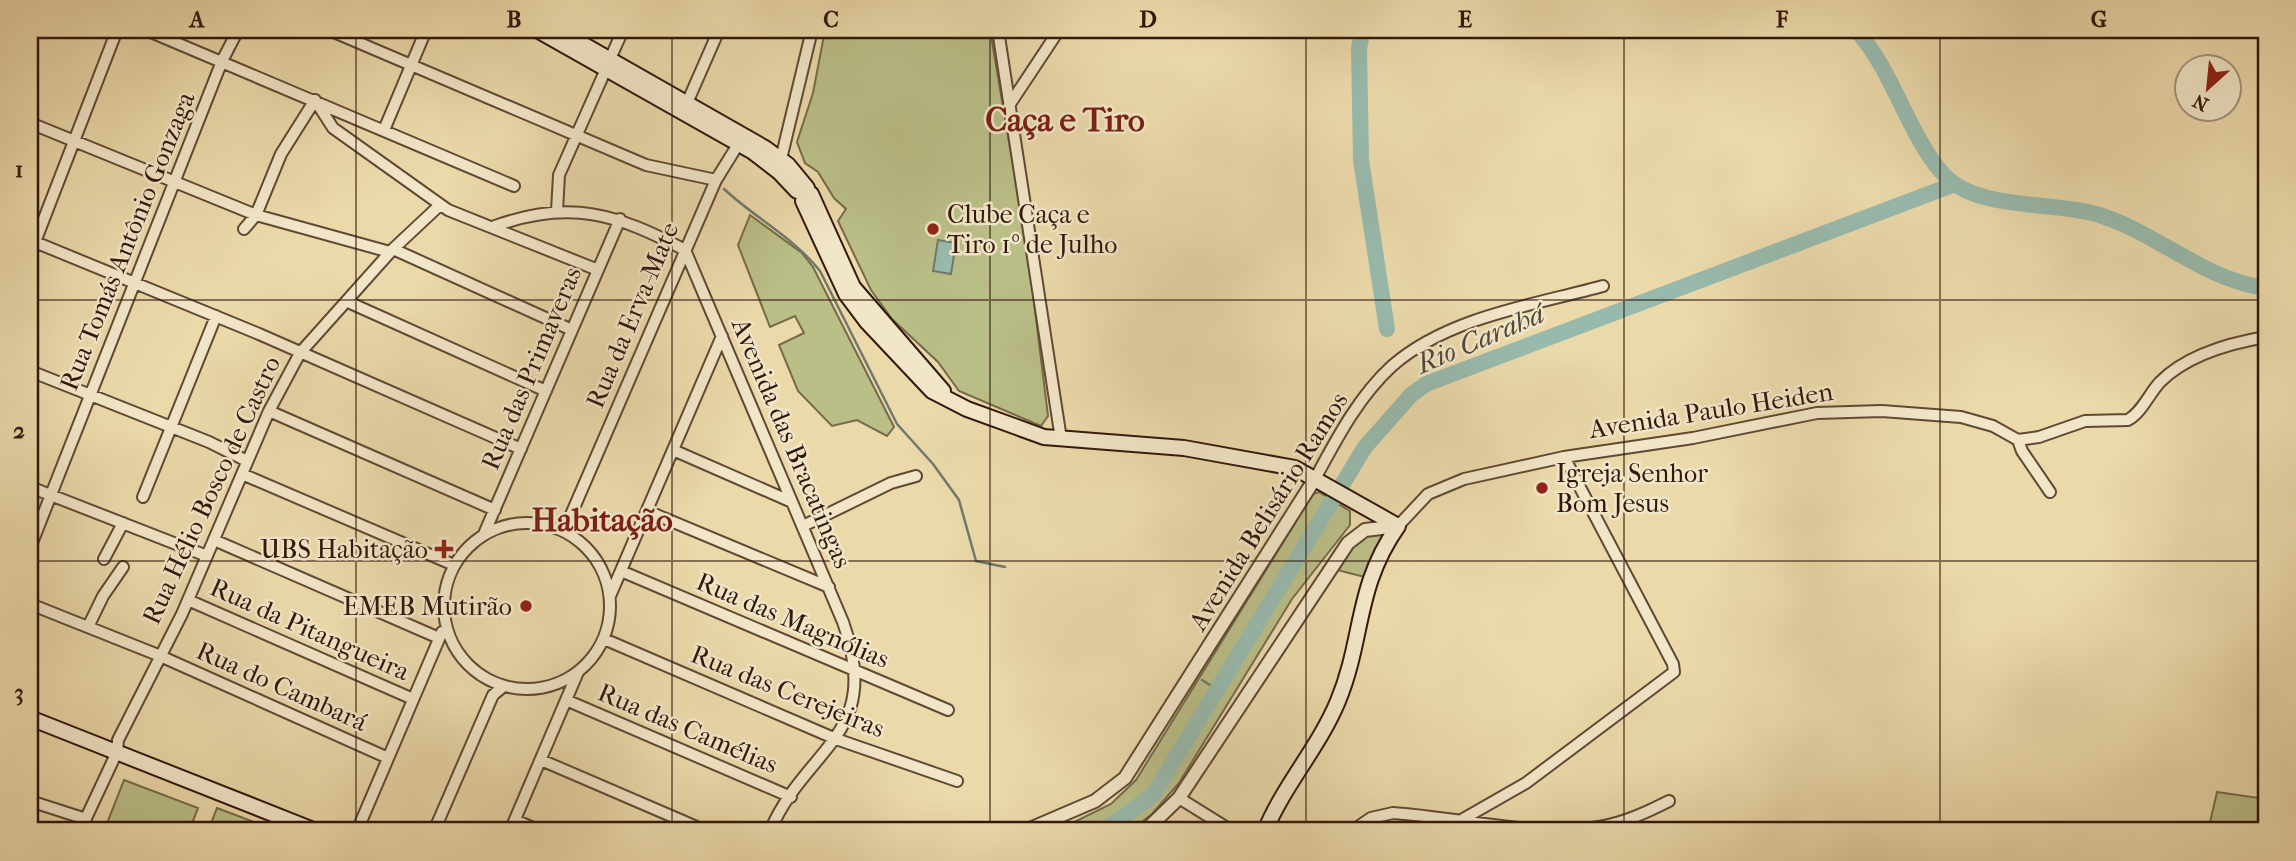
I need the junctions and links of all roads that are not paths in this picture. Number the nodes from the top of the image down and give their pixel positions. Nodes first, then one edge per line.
1 (117, 30) edge
2 (146, 30) edge
3 (238, 30) edge
4 (329, 30) edge
5 (426, 30) edge
6 (537, 30) edge
7 (558, 30) edge
8 (623, 30) edge
9 (719, 30) edge
10 (812, 30) edge
11 (998, 30) edge
12 (1059, 30) edge
13 (222, 61) junction
14 (608, 64) junction
15 (411, 65) junction
16 (315, 100) junction
17 (687, 103) junction
18 (1010, 104) junction
19 (30, 123) edge
20 (384, 130) junction
21 (576, 135) junction
22 (742, 140) junction
23 (74, 141) junction
24 (781, 159) junction
25 (716, 180) junction
26 (174, 182) junction
27 (514, 186) dead end
28 (804, 194) junction
29 (440, 205) junction
30 (557, 211) junction
31 (256, 215) junction
32 (620, 219) junction
33 (495, 226) junction
34 (244, 229) dead end
35 (32, 241) edge
36 (685, 250) junction
37 (392, 251) junction
38 (30, 255) edge
39 (598, 270) junction
40 (135, 283) junction
41 (1603, 286) dead end
42 (348, 302) junction
43 (216, 316) junction
44 (572, 330) junction
45 (722, 336) junction
46 (2266, 337) edge
47 (300, 353) junction
48 (30, 371) edge
49 (546, 391) junction
50 (90, 395) junction
51 (269, 411) junction
52 (171, 427) junction
53 (1061, 439) junction
54 (2018, 440) junction
55 (521, 449) junction
56 (673, 450) junction
57 (1564, 457) junction
58 (247, 461) junction
59 (242, 474) junction
60 (916, 476) dead end
61 (1321, 480) junction
62 (30, 487) edge
63 (2050, 492) dead end
64 (51, 495) junction
65 (143, 497) dead end
66 (792, 502) junction
67 (495, 510) junction
68 (647, 510) junction
69 (570, 517) junction
70 (123, 523) junction
71 (803, 526) junction
72 (1398, 526) junction
73 (556, 527) junction
74 (484, 534) junction
75 (571, 535) junction
76 (214, 540) junction
77 (30, 548) edge
78 (207, 556) junction
79 (104, 559) dead end
80 (454, 565) junction
81 (122, 567) dead end
82 (621, 571) junction
83 (829, 587) junction
84 (610, 596) junction
85 (188, 600) junction
86 (30, 604) edge
87 (446, 624) junction
88 (88, 627) junction
89 (439, 638) junction
90 (604, 639) junction
91 (158, 655) junction
92 (855, 671) junction
93 (578, 672) junction
94 (491, 680) junction
95 (504, 685) junction
96 (493, 695) junction
97 (413, 699) junction
98 (566, 700) junction
99 (948, 710) dead end
100 (30, 718) edge
101 (836, 739) junction
102 (117, 752) junction
103 (388, 758) junction
104 (541, 760) junction
105 (957, 781) dead end
106 (791, 797) junction
107 (1179, 798) junction
108 (30, 801) edge
109 (1670, 801) dead end
110 (86, 819) junction
111 (1462, 819) junction
112 (512, 826) edge
113 (80, 831) edge
114 (316, 831) edge
115 (357, 831) edge
116 (434, 831) edge
117 (540, 831) edge
118 (706, 831) edge
119 (770, 831) edge
120 (1026, 831) edge
121 (1145, 831) edge
122 (1232, 831) edge
123 (1265, 831) edge
124 (1352, 831) edge

1 - 23 street
2 - 13 street
3 - 13 street, Rua Tomás Antônio Gonzaga
4 - 15 street
5 - 15 street
6 - 14 main road
7 - 14 main road
8 - 14 street
9 - 17 street
10 - 24 street
11 - 18 street
12 - 18 street
13 - 16 street
13 - 26 street, Rua Tomás Antônio Gonzaga
14 - 17 main road
14 - 21 street
14 - 22 main road
15 - 20 street
15 - 21 street
16 - 20 street
16 - 29 street
16 - 31 street
17 - 22 main road
18 - 53 street
19 - 23 street
20 - 27 street
21 - 25 street
21 - 30 street
22 - 24 main road
22 - 25 street, Rua da Erva-Mate
22 - 28 main road
23 - 26 street
23 - 35 street
24 - 28 main road
25 - 36 street, Rua da Erva-Mate
26 - 31 street
26 - 40 street, Rua Tomás Antônio Gonzaga
28 - 53 main road
29 - 33 street
29 - 37 street, Rua Hélio Bosco de Castro
30 - 32 street
30 - 33 street
31 - 34 street
31 - 37 street
32 - 36 street
32 - 39 street, Rua das Primaveras
33 - 39 street
35 - 38 street
35 - 40 street
36 - 45 street, Avenida das Bracatingas
36 - 69 street, Rua da Erva-Mate
37 - 42 street, Rua Hélio Bosco de Castro
37 - 44 street
39 - 44 street, Rua das Primaveras
40 - 43 street
40 - 50 street, Rua Tomás Antônio Gonzaga
41 - 61 street, Avenida Belisário Ramos
42 - 47 street, Rua Hélio Bosco de Castro
42 - 49 street
43 - 47 street
43 - 52 street
44 - 49 street, Rua das Primaveras
45 - 56 street
45 - 66 street, Avenida das Bracatingas
46 - 54 street
47 - 51 street, Rua Hélio Bosco de Castro
47 - 55 street
48 - 50 street
49 - 55 street, Rua das Primaveras
50 - 52 street
50 - 64 street, Rua Tomás Antônio Gonzaga
51 - 58 street, Rua Hélio Bosco de Castro
51 - 67 street
52 - 58 street
52 - 65 street
53 - 61 main road
54 - 57 street, Avenida Paulo Heiden
54 - 63 street
55 - 67 street, Rua das Primaveras
56 - 66 street
56 - 68 street
57 - 72 street, Avenida Paulo Heiden
57 - 111 street
58 - 59 street, Rua Hélio Bosco de Castro
59 - 76 street, Rua Hélio Bosco de Castro
59 - 80 street
60 - 71 street
61 - 72 main road
61 - 120 street, Avenida Belisário Ramos
62 - 64 street
64 - 70 street
64 - 77 street, Rua Tomás Antônio Gonzaga
66 - 71 street, Avenida das Bracatingas
67 - 74 street, Rua das Primaveras
68 - 82 street
68 - 83 street
69 - 73 street
69 - 75 street, Rua da Erva-Mate
70 - 78 street
70 - 79 street
71 - 83 street, Avenida das Bracatingas
72 - 107 street
72 - 123 main road
73 - 74 street
73 - 75 street
74 - 80 street
75 - 84 street
76 - 78 street, Rua Hélio Bosco de Castro
76 - 89 street
78 - 85 street, Rua Hélio Bosco de Castro
80 - 87 street
81 - 88 street
82 - 84 street
82 - 92 street, Rua das Magnólias
83 - 92 street, Avenida das Bracatingas
84 - 90 street
85 - 91 street, Rua Hélio Bosco de Castro
85 - 97 street, Rua da Pitangueira
86 - 88 street, Rua do Cambará
87 - 89 street
87 - 94 street
88 - 91 street, Rua do Cambará
89 - 97 street
90 - 93 street
90 - 101 street, Rua das Cerejeiras
91 - 102 street, Rua Hélio Bosco de Castro
91 - 103 street, Rua do Cambará
92 - 99 street, Rua das Magnólias
92 - 101 street, Avenida das Bracatingas
93 - 95 street
93 - 98 street
94 - 95 street
94 - 96 street
95 - 96 street
96 - 116 street
97 - 103 street
98 - 104 street
98 - 106 street, Rua das Camélias
100 - 102 main road
101 - 105 street, Rua das Cerejeiras
101 - 106 street, Avenida das Bracatingas
102 - 110 street, Rua Hélio Bosco de Castro
102 - 114 main road
103 - 115 street
104 - 112 street
104 - 118 street
106 - 119 street, Avenida das Bracatingas
107 - 121 street
107 - 122 street
108 - 110 street
109 - 111 street
110 - 113 street, Rua Hélio Bosco de Castro
111 - 124 street
112 - 117 street

